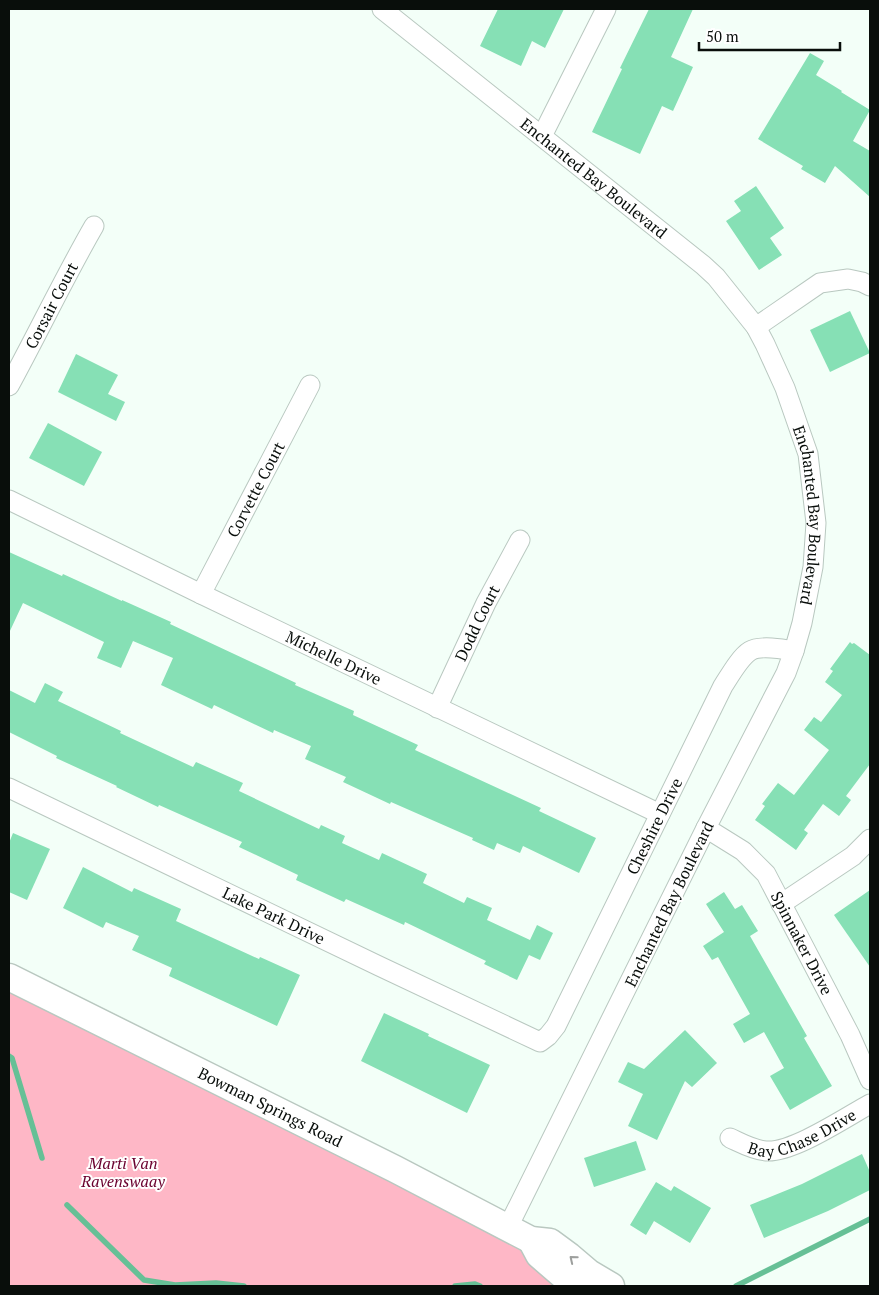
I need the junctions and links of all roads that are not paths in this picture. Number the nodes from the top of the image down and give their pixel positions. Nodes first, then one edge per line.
1 (382, 9) edge
2 (606, 9) edge
3 (542, 136) junction
4 (94, 226) dead end
5 (870, 286) edge
6 (756, 327) junction
7 (310, 385) dead end
8 (9, 386) edge
9 (9, 500) edge
10 (520, 540) dead end
11 (201, 594) junction
12 (794, 651) junction
13 (437, 708) junction
14 (9, 788) edge
15 (660, 814) junction
16 (706, 828) junction
17 (870, 839) edge
18 (782, 904) junction
19 (9, 977) edge
20 (540, 1042) joint
21 (870, 1080) edge
22 (870, 1104) edge
23 (730, 1138) dead end
24 (508, 1227) junction
25 (531, 1240) junction
26 (575, 1286) edge
27 (611, 1286) edge

1 - 3 street, Enchanted Bay Boulevard
2 - 3 street
3 - 6 street, Enchanted Bay Boulevard
4 - 8 street, Corsair Court
5 - 6 street
6 - 12 street, Enchanted Bay Boulevard
7 - 11 street, Corvette Court
9 - 11 street, Michelle Drive
10 - 13 street, Dodd Court
11 - 13 street, Michelle Drive
12 - 15 street, Cheshire Drive
12 - 16 street, Enchanted Bay Boulevard
13 - 15 street, Michelle Drive
14 - 20 street, Lake Park Drive
15 - 20 street, Cheshire Drive
16 - 18 street, Spinnaker Drive
16 - 24 street, Enchanted Bay Boulevard
17 - 18 street
18 - 21 street, Spinnaker Drive
19 - 24 street, Bowman Springs Road
22 - 23 street, Bay Chase Drive
24 - 25 street, Bowman Springs Road
25 - 26 street, Bowman Springs Road
27 -> 25 street, Bowman Springs Road

